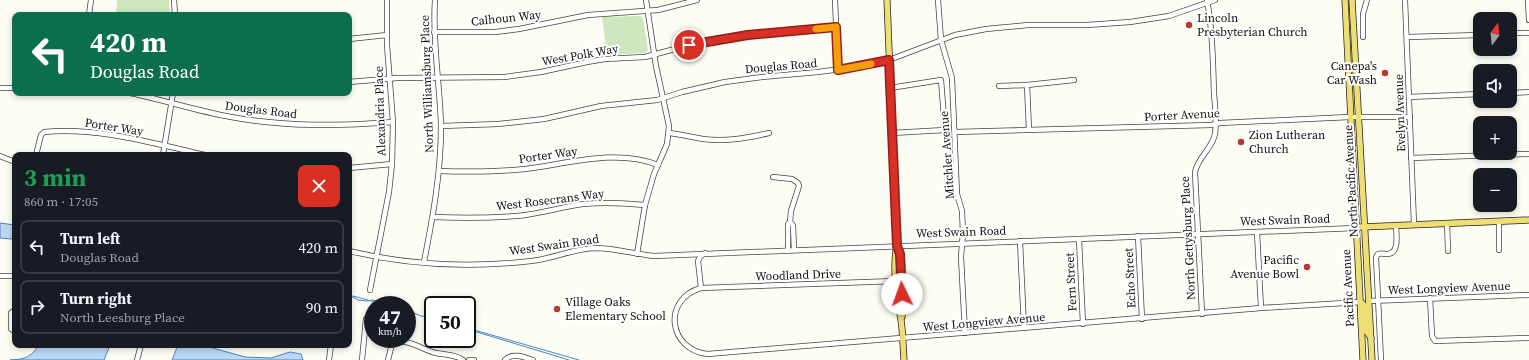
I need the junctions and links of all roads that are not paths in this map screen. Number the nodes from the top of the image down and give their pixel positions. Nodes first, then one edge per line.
1 (91, 0) edge
2 (174, 0) edge
3 (387, 0) edge
4 (435, 0) edge
5 (646, 0) edge
6 (697, 0) edge
7 (836, 0) edge
8 (887, 0) edge
9 (938, 0) edge
10 (1215, 0) edge
11 (1345, 0) edge
12 (1352, 0) edge
13 (1367, 0) edge
14 (1405, 0) edge
15 (1528, 0) edge
16 (1207, 1) edge
17 (647, 11) junction
18 (89, 12) edge
19 (175, 12) edge
20 (1529, 20) edge
21 (836, 27) junction
22 (434, 32) junction
23 (1517, 33) edge
24 (1529, 33) edge
25 (387, 35) junction
26 (1473, 35) edge
27 (1363, 37) dead end
28 (1407, 37) junction
29 (352, 38) edge
30 (941, 40) junction
31 (654, 55) junction
32 (889, 60) junction
33 (838, 70) junction
34 (437, 78) junction
35 (390, 79) junction
36 (1074, 80) dead end
37 (352, 82) edge
38 (1026, 85) junction
39 (999, 86) dead end
40 (0, 88) edge
41 (12, 88) edge
42 (890, 88) junction
43 (1529, 92) edge
44 (1517, 93) edge
45 (1473, 94) edge
46 (143, 96) edge
47 (173, 96) edge
48 (1409, 97) junction
49 (662, 98) junction
50 (172, 103) junction
51 (1350, 117) junction
52 (1410, 117) junction
53 (1358, 118) junction
54 (393, 122) junction
55 (1215, 124) junction
56 (441, 126) junction
57 (1029, 130) junction
58 (955, 132) junction
59 (669, 133) junction
60 (769, 133) dead end
61 (892, 133) junction
62 (165, 145) junction
63 (37, 152) edge
64 (164, 152) edge
65 (193, 152) edge
66 (1529, 154) edge
67 (0, 156) edge
68 (1411, 158) junction
69 (12, 161) edge
70 (392, 164) junction
71 (658, 165) junction
72 (352, 168) edge
73 (439, 171) junction
74 (773, 177) dead end
75 (645, 205) junction
76 (434, 216) junction
77 (1529, 220) edge
78 (1499, 221) junction
79 (790, 222) junction
80 (1447, 223) junction
81 (1414, 224) junction
82 (1396, 225) junction
83 (1365, 227) junction
84 (1356, 228) junction
85 (1257, 232) junction
86 (1198, 234) junction
87 (1138, 236) junction
88 (1079, 239) junction
89 (1020, 241) junction
90 (962, 243) junction
91 (897, 246) junction
92 (788, 250) junction
93 (794, 250) junction
94 (1499, 250) dead end
95 (352, 251) edge
96 (1448, 251) dead end
97 (705, 253) junction
98 (637, 254) junction
99 (376, 256) junction
100 (424, 262) junction
101 (1359, 275) junction
102 (0, 276) edge
103 (12, 276) edge
104 (896, 281) junction
105 (702, 288) junction
106 (370, 290) dead end
107 (1529, 295) edge
108 (1430, 298) junction
109 (1378, 300) junction
110 (1369, 301) junction
111 (1360, 302) junction
112 (1261, 308) junction
113 (12, 312) edge
114 (1202, 314) junction
115 (1142, 319) junction
116 (901, 320) junction
117 (1083, 324) junction
118 (1024, 328) junction
119 (12, 330) edge
120 (964, 333) junction
121 (903, 338) junction
122 (1529, 338) edge
123 (1371, 339) junction
124 (364, 340) edge
125 (140, 348) edge
126 (331, 348) edge
127 (137, 360) edge
128 (329, 360) edge
129 (362, 360) edge
130 (388, 360) edge
131 (463, 360) edge
132 (469, 360) edge
133 (474, 360) edge
134 (505, 360) edge
135 (533, 360) edge
136 (904, 360) edge
137 (1363, 360) edge
138 (1372, 360) edge
139 (1381, 360) edge

1 - 18 street
2 - 19 street
3 - 25 street, Alexandria Place
4 - 22 street, North Williamsburg Place
5 - 17 street
6 - 17 street, Calhoun Way
7 - 21 street
8 - 32 main road
9 - 30 street, Mitchler Avenue
10 - 16 street, Douglas Road
11 - 51 main road, Pacific Avenue
12 - 53 main road, North Pacific Avenue
13 - 27 street
14 - 28 street, Evelyn Avenue
15 - 20 street
16 - 30 street, Douglas Road
16 - 55 street, North Gettysburg Place
17 - 22 street, Calhoun Way
17 - 31 street
21 - 31 street, West Polk Way
21 - 33 street
22 - 34 street, North Williamsburg Place
23 - 24 street
25 - 29 street
25 - 35 street, Alexandria Place
26 - 28 street
28 - 48 street, Evelyn Avenue
30 - 32 street, Douglas Road
30 - 58 street, Mitchler Avenue
31 - 34 street, West Polk Way
31 - 49 street
32 - 33 street, Douglas Road
32 - 42 main road
33 - 49 street, Douglas Road
34 - 35 street, West Polk Way
34 - 56 street, North Williamsburg Place
35 - 37 street, West Polk Way
35 - 54 street, Alexandria Place
36 - 38 street
38 - 39 street
38 - 57 street
40 - 41 street
42 - 61 main road
42 - 61 street
43 - 44 street
45 - 48 street
46 - 50 street, Douglas Road
47 - 50 street
48 - 52 street, Evelyn Avenue
49 - 56 street, Douglas Road
49 - 59 street
50 - 54 street, Douglas Road
50 - 62 street
51 - 53 street, Porter Avenue
51 - 55 street, Porter Avenue
51 - 84 main road, Pacific Avenue
52 - 53 street, Porter Avenue
52 - 68 street, Evelyn Avenue
53 - 83 main road, North Pacific Avenue
54 - 70 street, Alexandria Place
55 - 57 street, Porter Avenue
55 - 86 street, North Gettysburg Place
56 - 73 street, North Williamsburg Place
57 - 58 street, Porter Avenue
58 - 90 street, Mitchler Avenue
59 - 60 street
59 - 71 street
61 - 91 main road
62 - 63 street, Porter Way
62 - 64 street
62 - 65 street, Porter Way
66 - 68 street
67 - 69 street
68 - 81 street, Evelyn Avenue
70 - 72 street
70 - 99 street, Alexandria Place
71 - 73 street, Porter Way
71 - 75 street
73 - 76 street, North Williamsburg Place
74 - 79 street
75 - 76 street, West Rosecrans Way
75 - 98 street
76 - 100 street, North Williamsburg Place
77 - 78 main road, West Swain Road
78 - 80 main road, West Swain Road
78 - 94 street
79 - 92 street
79 - 93 street
80 - 81 main road, West Swain Road
80 - 96 street
81 - 82 main road, West Swain Road
82 - 83 main road, West Swain Road
82 - 109 street
83 - 84 main road, West Swain Road
83 - 110 main road, North Pacific Avenue
84 - 85 street, West Swain Road
84 - 101 main road, Pacific Avenue
85 - 86 street, West Swain Road
85 - 112 street
86 - 87 street, West Swain Road
86 - 114 street, North Gettysburg Place
87 - 88 street, West Swain Road
87 - 115 street, Echo Street
88 - 89 street, West Swain Road
88 - 117 street, Fern Street
89 - 90 street, West Swain Road
89 - 118 street
90 - 91 street, West Swain Road
90 - 120 street, Mitchler Avenue
91 - 93 street, West Swain Road
91 - 104 main road
91 - 116 main road
92 - 93 street, West Swain Road
92 - 97 street, West Swain Road
95 - 99 street, West Swain Road
97 - 98 street, West Swain Road
97 - 105 street
98 - 100 street, West Swain Road
99 - 100 street, West Swain Road
99 - 106 street, Alexandria Place
101 - 110 main road
101 - 111 main road, Pacific Avenue
102 - 103 street
104 - 105 street, Woodland Drive
104 - 116 main road
105 - 121 street, West Longview Avenue
107 - 108 street, West Longview Avenue
108 - 109 street, West Longview Avenue
108 - 122 street
109 - 110 street, West Longview Avenue
109 - 139 street
110 - 123 main road, North Pacific Avenue
111 - 112 street, West Longview Avenue
111 - 123 main road
111 - 137 main road, Pacific Avenue
112 - 114 street, West Longview Avenue
113 - 119 street
114 - 115 street, West Longview Avenue
115 - 117 street, West Longview Avenue
116 - 121 main road
117 - 118 street, West Longview Avenue
118 - 120 street, West Longview Avenue
120 - 121 street, West Longview Avenue
121 - 136 main road
123 - 138 main road, North Pacific Avenue
124 - 129 street
125 - 127 street
126 - 128 street
130 - 131 street
132 - 133 street
134 - 135 street

